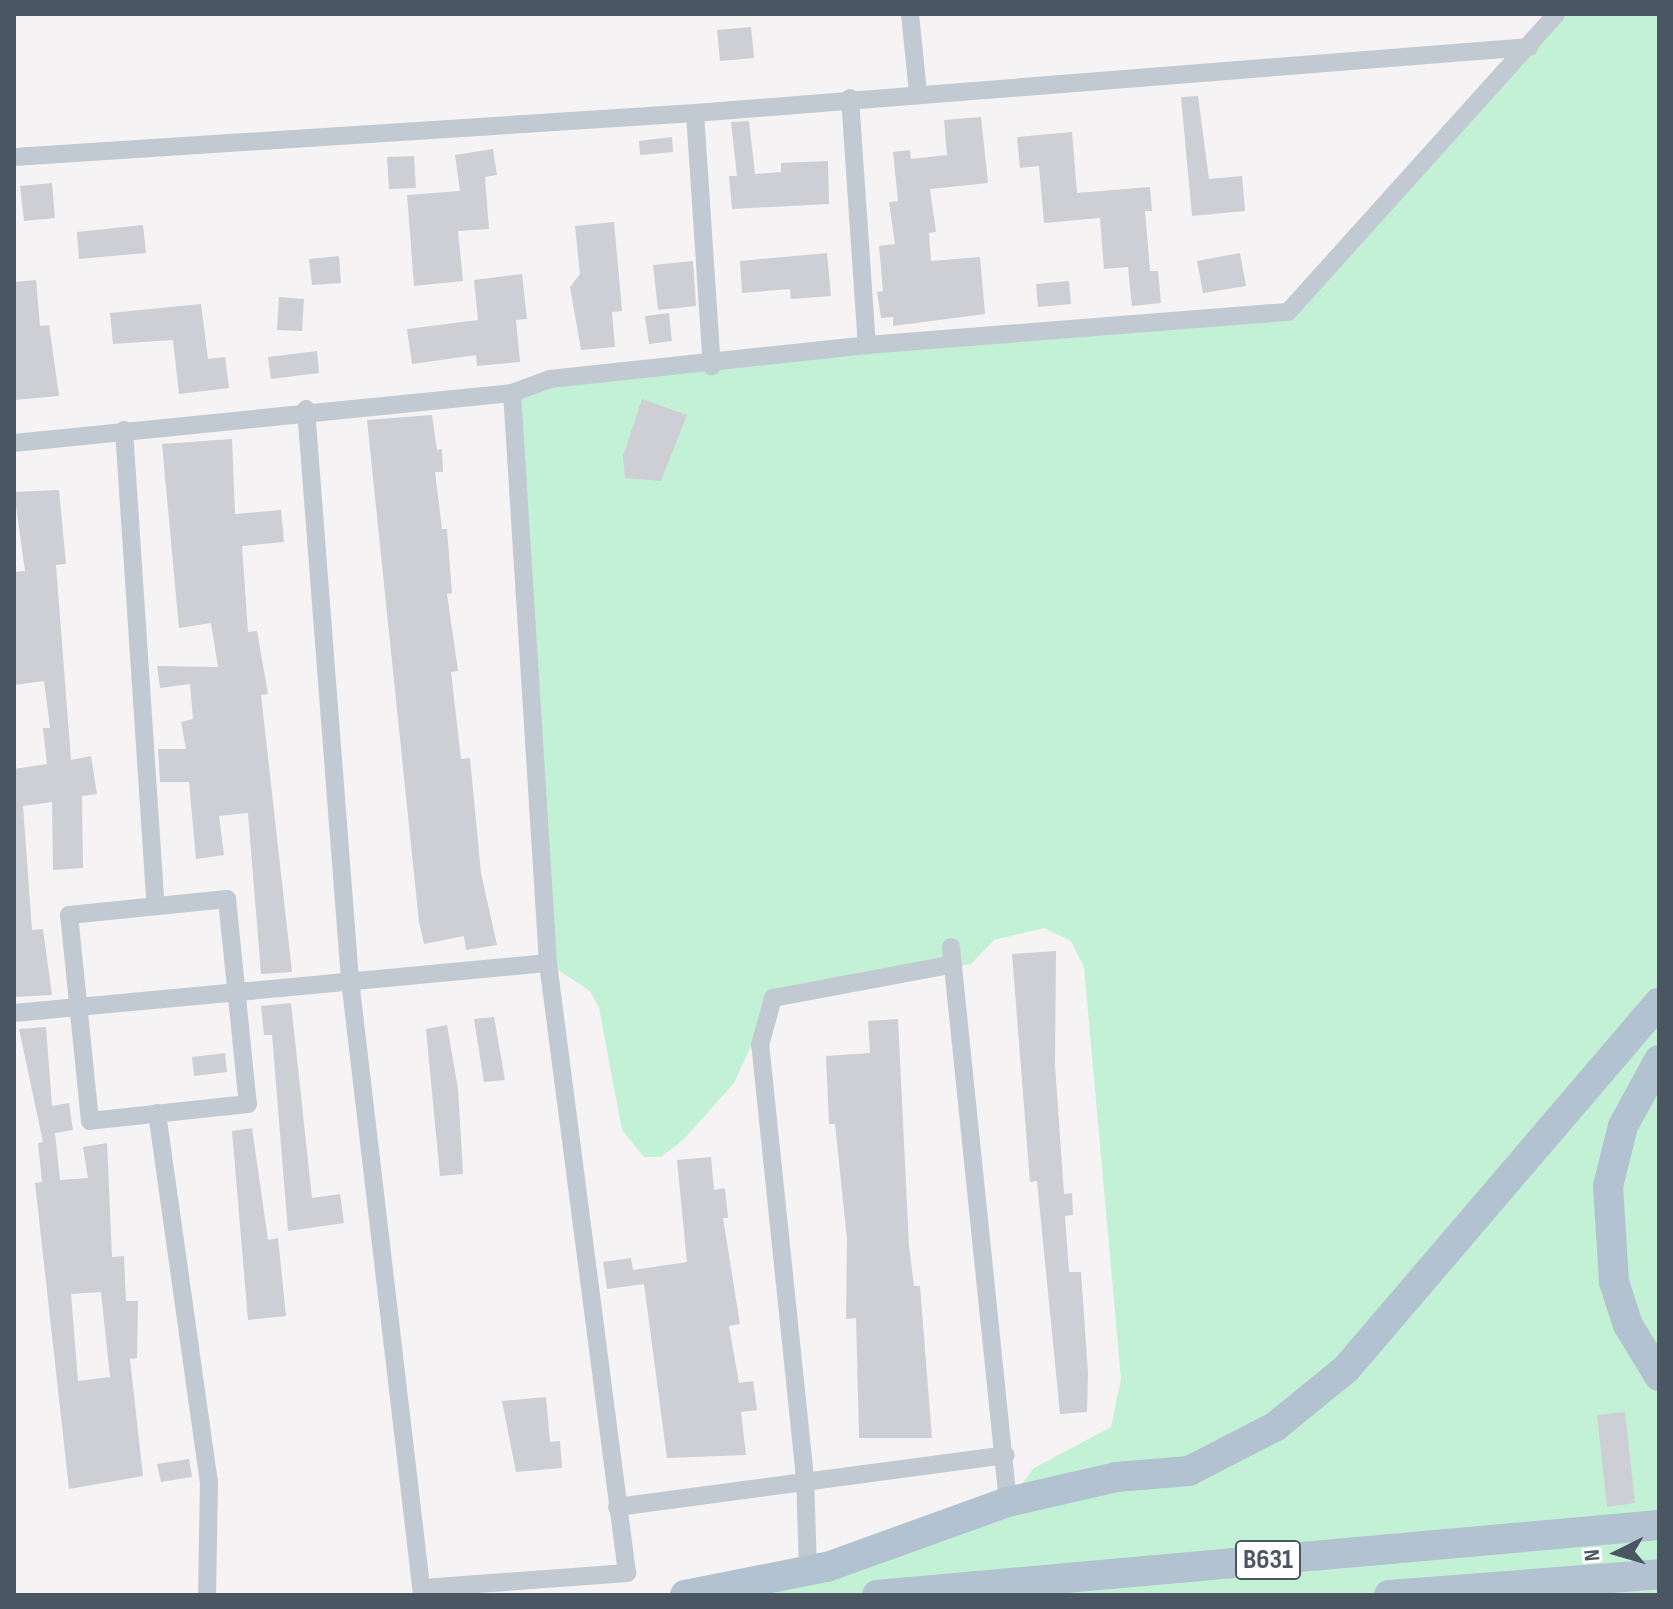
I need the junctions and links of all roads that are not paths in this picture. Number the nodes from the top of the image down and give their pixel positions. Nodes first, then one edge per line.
1 (910, 14) edge
2 (1556, 14) edge
3 (1529, 47) junction
4 (918, 93) junction
5 (850, 98) junction
6 (695, 113) junction
7 (14, 157) edge
8 (867, 345) junction
9 (712, 366) junction
10 (512, 393) junction
11 (306, 409) junction
12 (124, 430) junction
13 (14, 443) edge
14 (156, 906) junction
15 (548, 963) junction
16 (350, 980) junction
17 (237, 993) junction
18 (1659, 1002) edge
19 (78, 1008) junction
20 (14, 1013) edge
21 (1659, 1060) edge
22 (157, 1113) junction
23 (1659, 1376) edge
24 (1006, 1455) junction
25 (805, 1478) junction
26 (1008, 1502) junction
27 (617, 1507) junction
28 (1659, 1525) edge
29 (808, 1571) junction
30 (1659, 1574) edge
31 (423, 1592) edge
32 (207, 1595) edge
33 (685, 1595) edge
34 (877, 1595) edge
35 (1389, 1595) edge

1 - 4 street
2 - 3 street
3 - 4 street
3 - 8 street
4 - 5 street
5 - 6 street
5 - 8 street
6 - 7 street
6 - 9 street
8 - 9 street
9 - 10 street
10 - 11 street
10 - 15 street
11 - 12 street
11 - 16 street
12 - 13 street
12 - 14 street
14 - 17 street
14 - 19 street
15 - 16 street
15 - 27 street
16 - 17 street
16 - 31 street
17 - 19 street
17 - 22 street
18 - 26 main road
19 - 20 street
19 - 22 street
21 - 23 main road
22 - 32 street
24 - 25 street
24 - 25 street
24 - 26 street
25 - 27 street
25 - 29 street
26 - 29 main road
27 - 31 street
28 - 34 main road, B631
29 - 33 main road
30 - 35 main road

